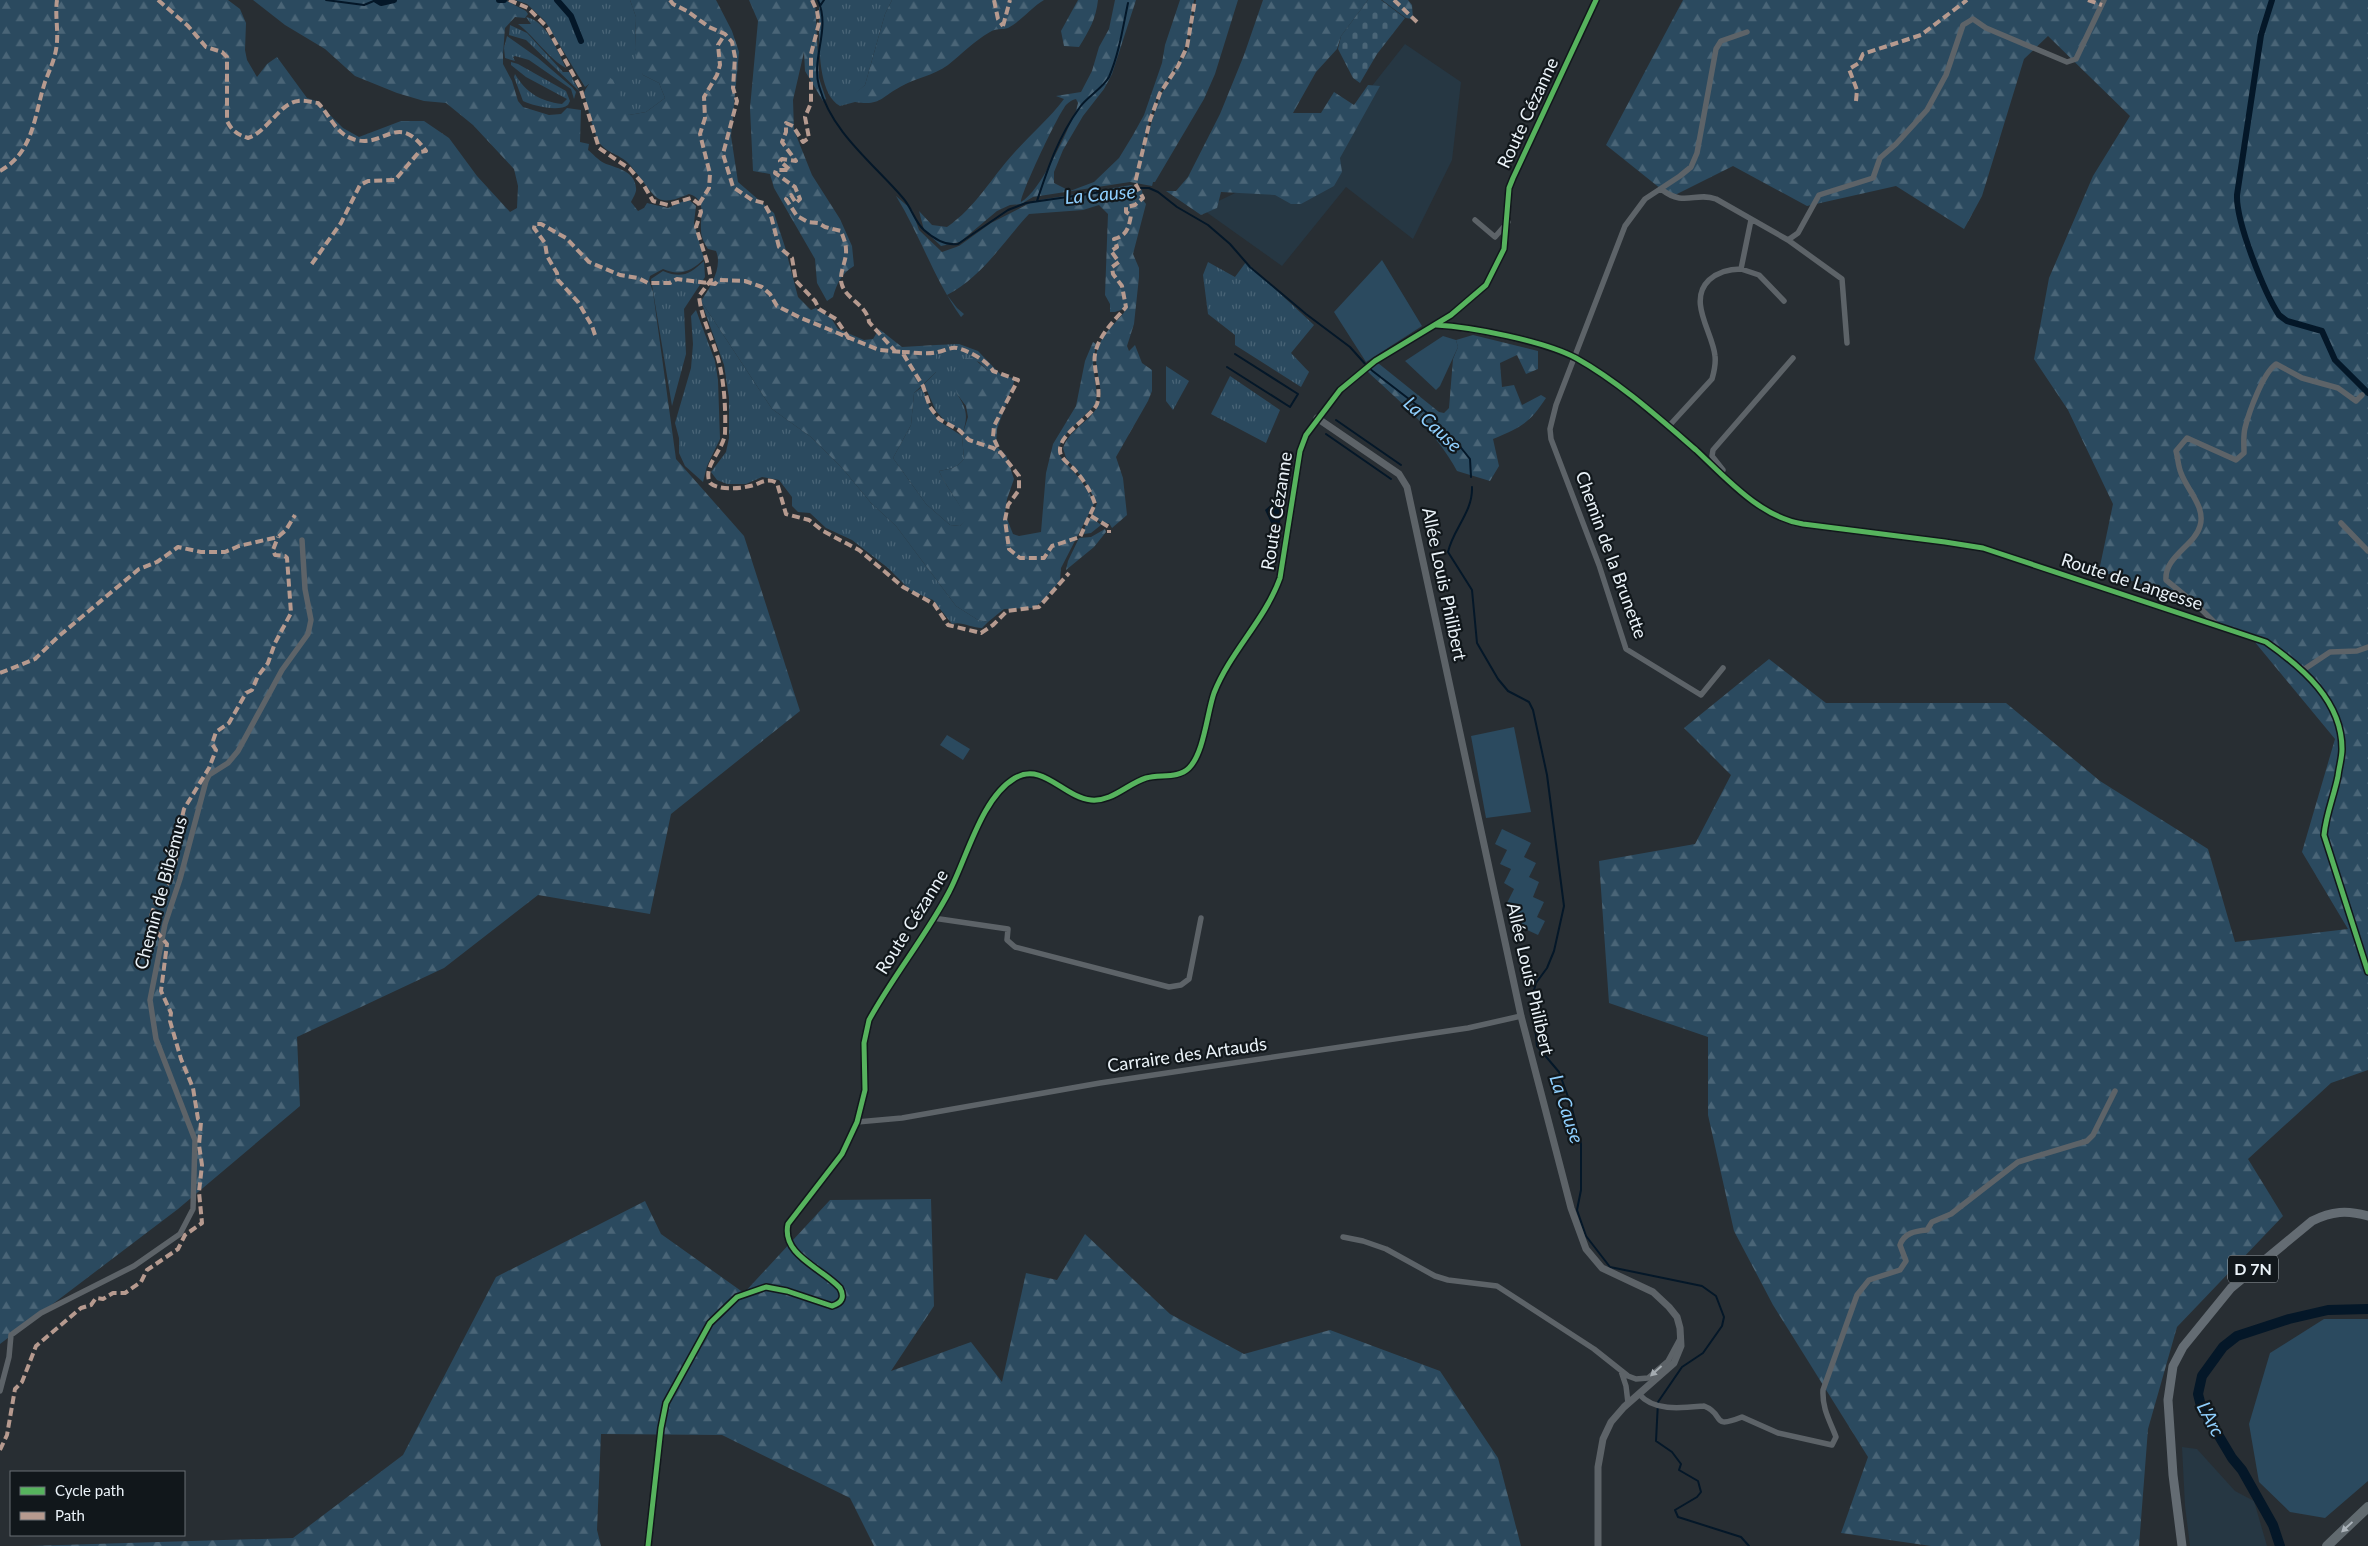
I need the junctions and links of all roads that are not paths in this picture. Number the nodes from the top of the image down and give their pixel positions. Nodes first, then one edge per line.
1 (1596, 0) edge
2 (2104, 0) edge
3 (1748, 32) dead end
4 (1661, 189) junction
5 (1475, 220) dead end
6 (1751, 220) junction
7 (1508, 222) junction
8 (1788, 240) junction
9 (1741, 269) junction
10 (1784, 301) dead end
11 (1436, 325) junction
12 (1847, 343) dead end
13 (1574, 357) junction
14 (1793, 358) dead end
15 (2362, 395) dead end
16 (1317, 418) junction
17 (1668, 427) junction
18 (1721, 474) junction
19 (2341, 523) dead end
20 (302, 540) dead end
21 (2368, 551) edge
22 (2218, 626) junction
23 (2368, 647) edge
24 (1723, 668) dead end
25 (2303, 670) junction
26 (933, 918) junction
27 (1201, 918) dead end
28 (2368, 972) edge
29 (1522, 1016) junction
30 (2114, 1090) dead end
31 (857, 1122) junction
32 (2368, 1216) edge
33 (1343, 1238) dead end
34 (1681, 1337) junction
35 (1620, 1369) junction
36 (2170, 1387) junction
37 (0, 1391) edge
38 (1639, 1394) junction
39 (1628, 1403) junction
40 (2368, 1507) edge
41 (648, 1546) edge
42 (1598, 1546) edge
43 (2182, 1546) edge
44 (2188, 1546) edge
45 (2326, 1546) edge

1 - 7 street, Route Cézanne
2 - 8 street
3 - 4 street
4 - 6 street
4 - 13 street
5 - 7 street
6 - 8 street
6 - 9 street
7 - 11 street, Route Cézanne
8 - 12 street
9 - 10 street
9 - 17 street
11 - 13 street, Route de Langesse
11 - 16 street, Route Cézanne
13 - 17 street, Route de Langesse
13 - 24 street, Chemin de la Brunette
14 - 18 street
15 - 22 street
16 - 26 street, Route Cézanne
16 - 29 street, Allée Louis Philibert
17 - 18 street, Route de Langesse
18 - 22 street, Route de Langesse
19 - 21 street
20 - 37 street, Chemin de Bibémus
22 - 25 street, Route de Langesse
23 - 25 street
25 - 28 street, Route de Langesse
26 - 27 street
26 - 31 street, Route Cézanne
29 - 31 street, Carraire des Artauds
29 - 34 street, Allée Louis Philibert
30 - 38 street
31 - 41 street, Route Cézanne
32 - 36 main road, D 7N
33 - 35 street
34 -> 35 street
34 - 38 street
35 - 39 street
36 - 43 main road, D 7N
36 - 44 main road, D 7N
38 - 39 street
39 - 42 street
40 -> 45 highway

